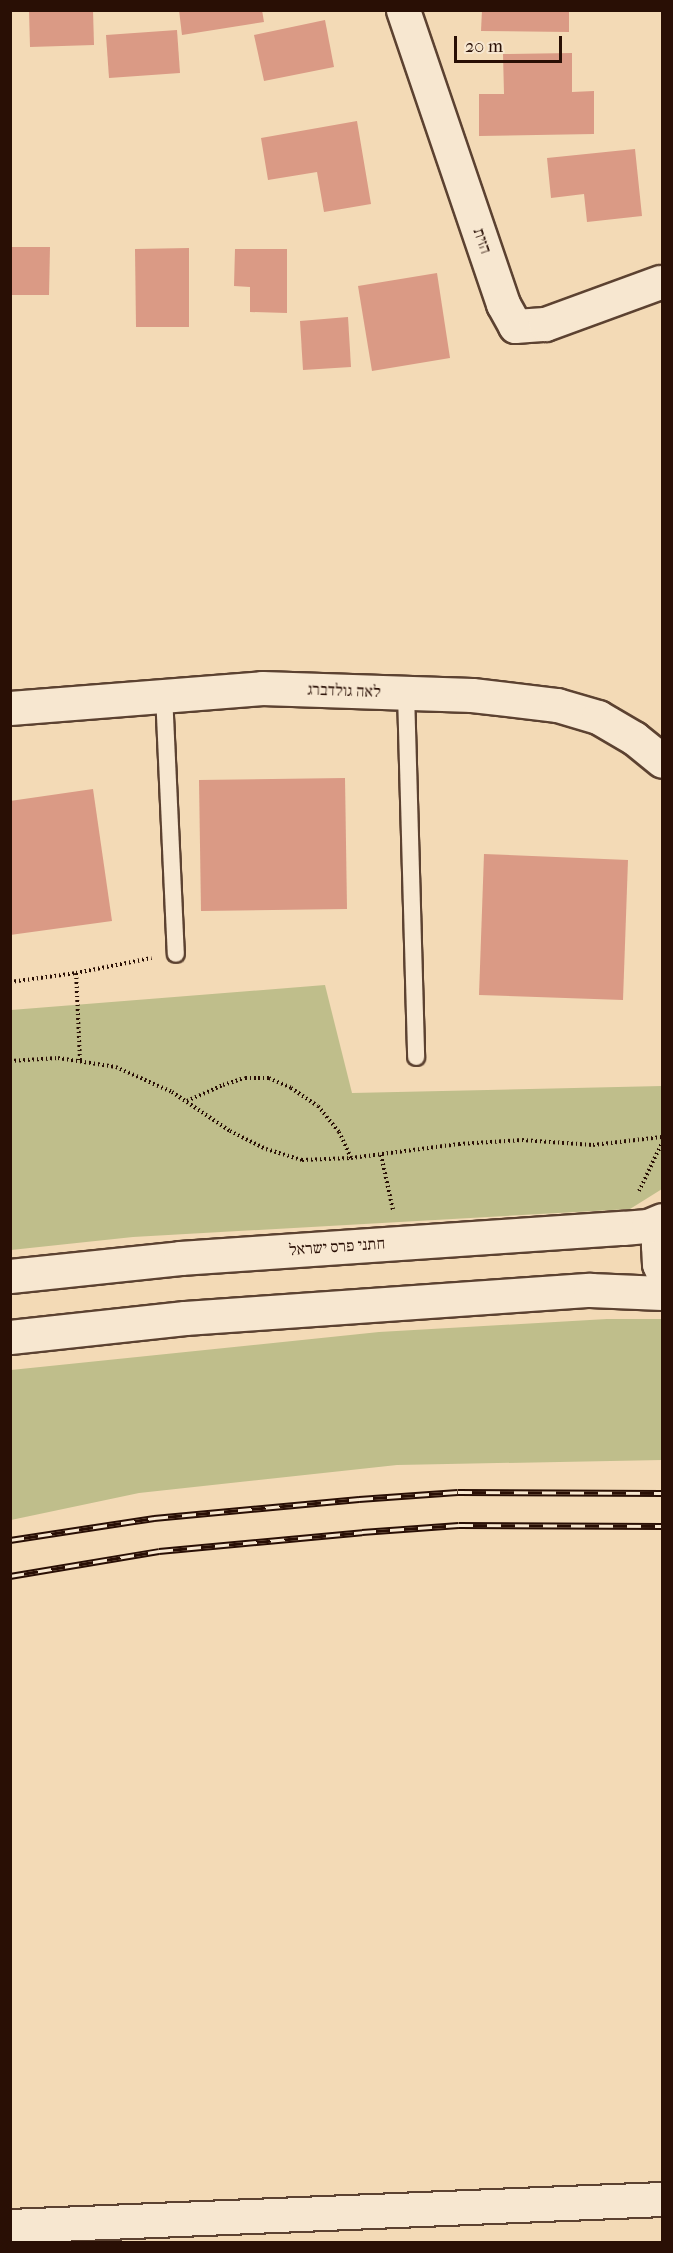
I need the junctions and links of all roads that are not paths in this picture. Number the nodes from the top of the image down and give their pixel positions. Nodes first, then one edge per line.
1 (404, 10) edge
2 (660, 282) dead end
3 (406, 693) junction
4 (164, 694) junction
5 (10, 708) edge
6 (663, 762) edge
7 (176, 954) road end
8 (416, 1057) dead end
9 (663, 1220) edge
10 (663, 1231) edge
11 (663, 1271) edge
12 (10, 1276) edge
13 (663, 1293) edge
14 (10, 1337) edge
15 (663, 2199) edge
16 (10, 2226) edge

1 - 2 street, הזית
3 - 4 street, לאה גולדברג
3 - 6 street, לאה גולדברג
3 - 8 lane
4 - 5 street, לאה גולדברג
4 - 7 lane
9 - 12 street, חתני פרס ישראל
10 - 11 street
13 - 14 street
15 - 16 street

